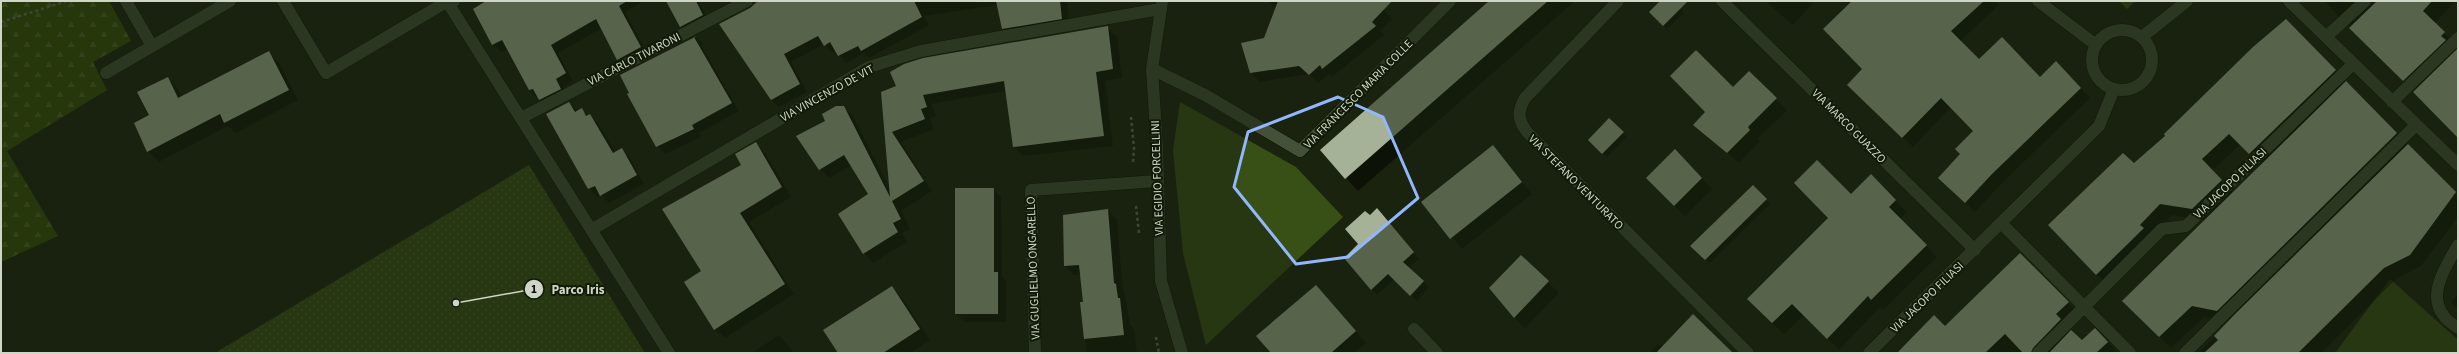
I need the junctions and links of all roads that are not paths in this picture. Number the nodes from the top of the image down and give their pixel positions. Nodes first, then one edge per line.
1 (126, 1) edge
2 (230, 1) edge
3 (284, 1) edge
4 (747, 1) edge
5 (1450, 1) edge
6 (1618, 1) edge
7 (1722, 1) edge
8 (2038, 1) edge
9 (2187, 1) edge
10 (2289, 1) edge
11 (2365, 1) edge
12 (451, 2) edge
13 (1161, 5) edge
14 (2142, 37) junction
15 (2326, 37) junction
16 (2458, 38) edge
17 (2096, 45) junction
18 (152, 46) junction
19 (2353, 64) junction
20 (1152, 69) junction
21 (106, 73) dead end
22 (2114, 89) junction
23 (2392, 102) junction
24 (521, 118) junction
25 (2416, 125) junction
26 (2458, 164) edge
27 (1157, 181) junction
28 (2002, 224) junction
29 (590, 230) junction
30 (2458, 244) edge
31 (1975, 250) junction
32 (2084, 308) junction
33 (2458, 328) edge
34 (1414, 329) dead end
35 (669, 353) edge
36 (1035, 353) edge
37 (1182, 353) edge
38 (1437, 353) edge
39 (1748, 353) edge
40 (1869, 353) edge
41 (2038, 353) edge
42 (2130, 353) edge
43 (2185, 353) edge

1 - 18 street
2 - 18 street
3 - 12 street
4 - 24 street, VIA CARLO TIVARONI
5 - 20 street, VIA FRANCESCO MARIA COLLE
6 - 39 street, VIA STEFANO VENTURATO
7 - 31 street, VIA MARCO GUAZZO
8 - 17 street
9 - 14 street
10 - 15 street
11 - 15 street
12 - 24 street
13 - 20 street, VIA EGIDIO FORCELLINI
13 - 29 street, VIA VINCENZO DE VIT
14 - 17 street
14 - 22 street
15 - 19 street
16 - 23 street
17 - 22 street
18 - 21 street
19 - 23 street
19 - 32 street, VIA JACOPO FILIASI
20 - 27 street, VIA EGIDIO FORCELLINI
22 - 28 street, VIA JACOPO FILIASI
23 - 25 street
24 - 29 street
25 - 26 street
25 - 43 street
27 - 36 street, VIA GUGLIELMO ONGARELLO
27 - 37 street, VIA EGIDIO FORCELLINI
28 - 31 street, VIA JACOPO FILIASI
28 - 32 street
29 - 35 street
30 - 33 street
31 - 40 street, VIA JACOPO FILIASI
32 - 41 street, VIA JACOPO FILIASI
32 - 42 street
34 - 38 street

